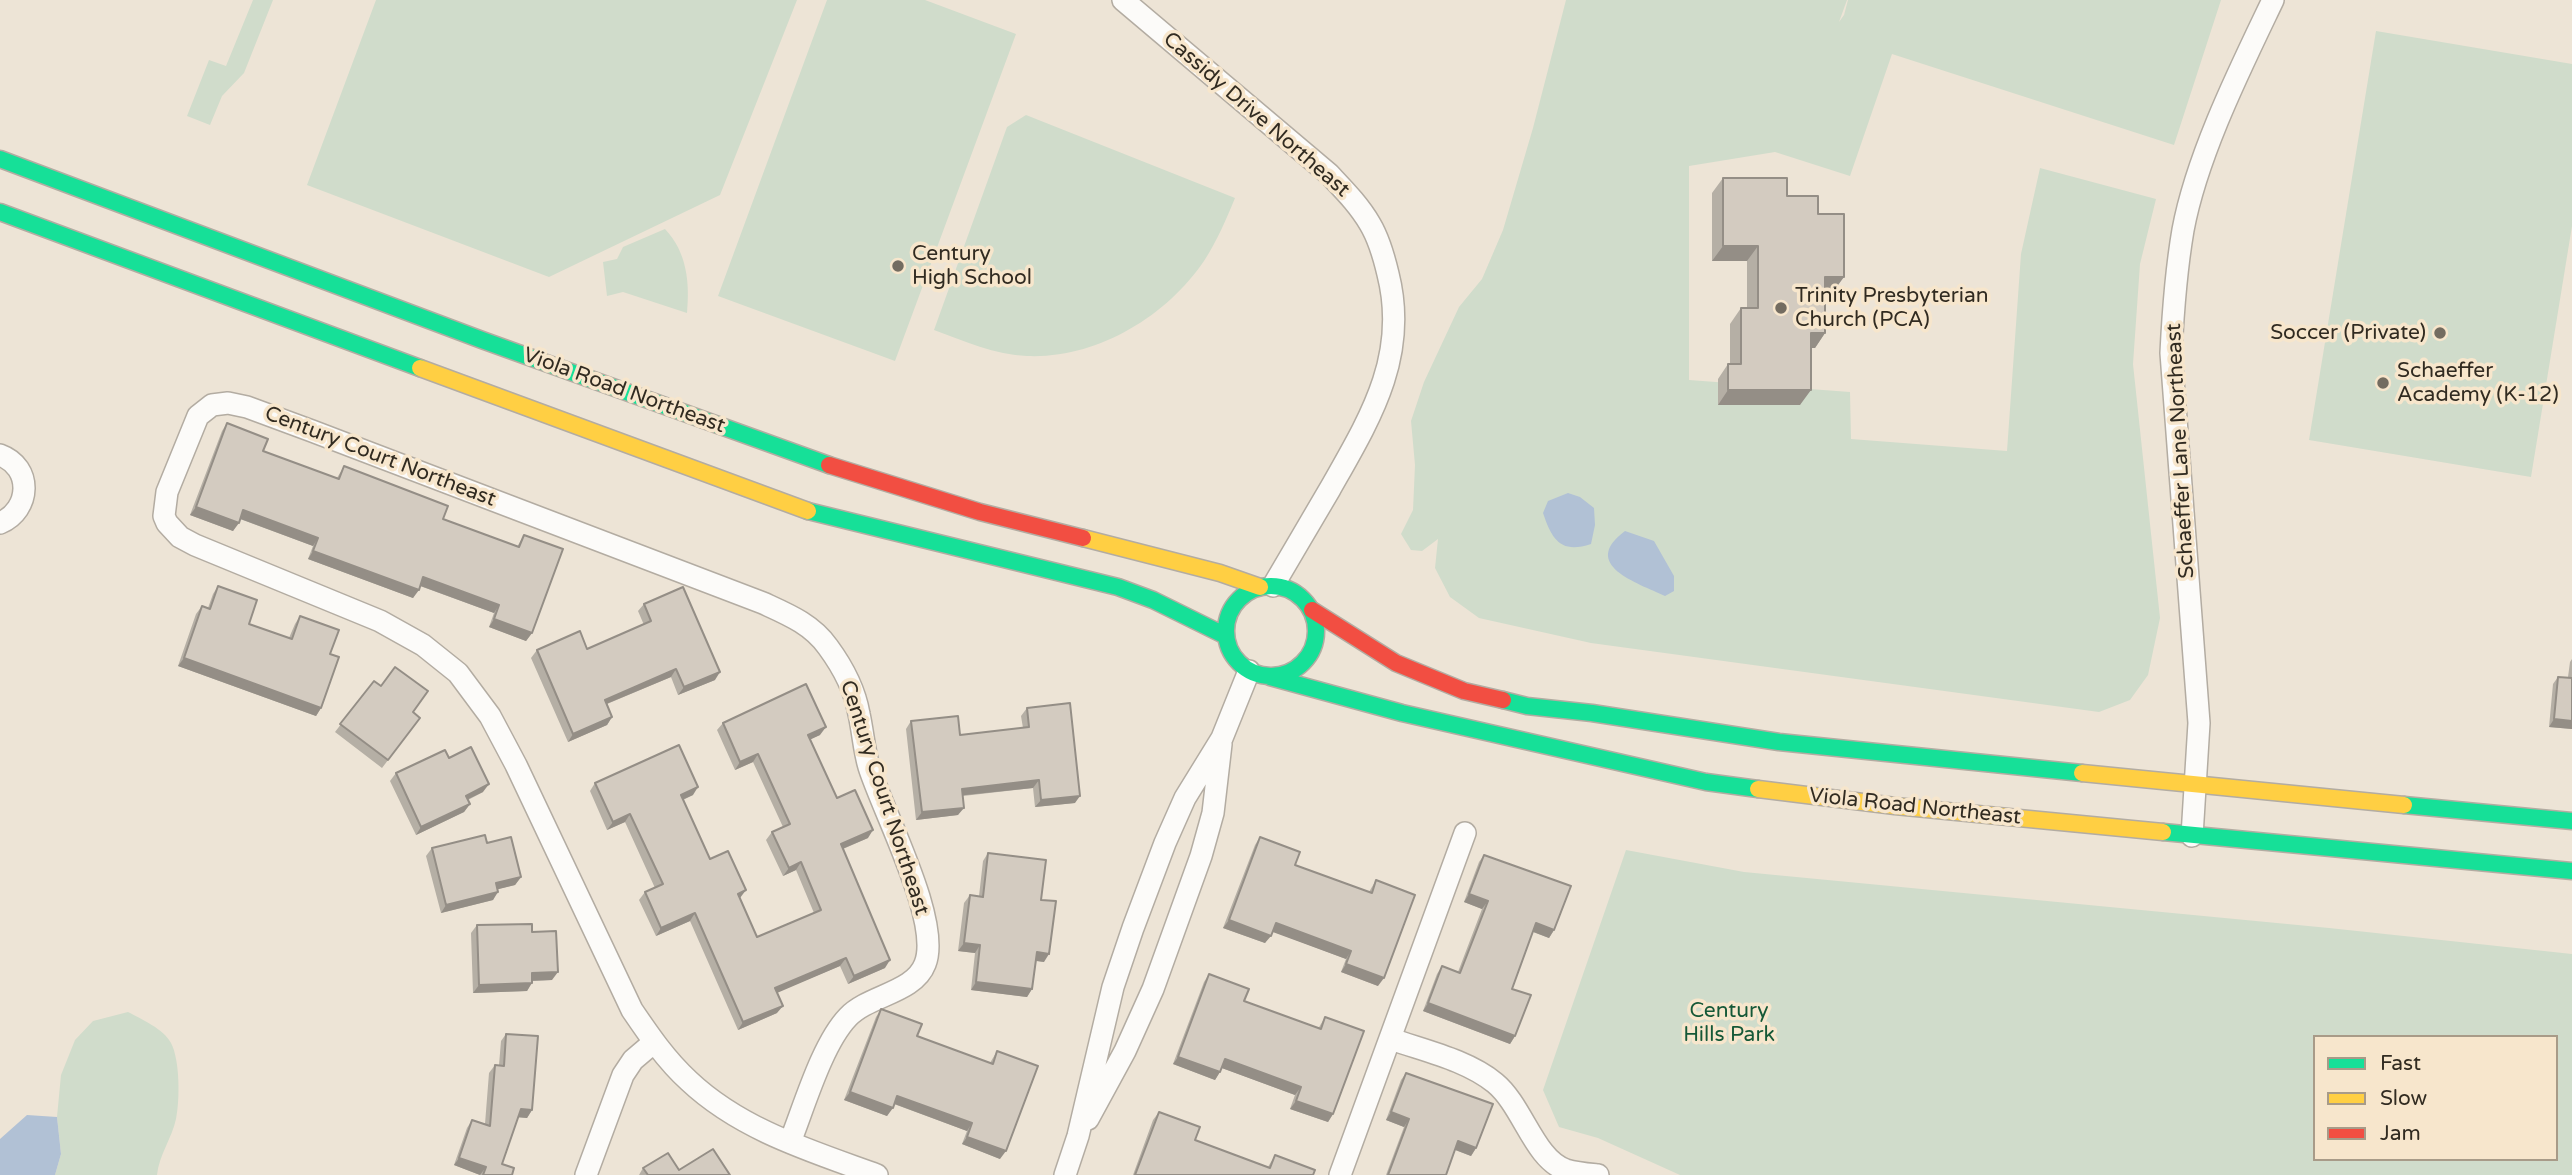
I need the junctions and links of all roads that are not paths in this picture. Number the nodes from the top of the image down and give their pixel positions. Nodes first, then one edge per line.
1 (1123, 0) edge
2 (2273, 0) edge
3 (0, 159) edge
4 (0, 212) edge
5 (0, 455) edge
6 (0, 523) edge
7 (1266, 586) junction
8 (1311, 610) junction
9 (1226, 636) junction
10 (1260, 674) junction
11 (1222, 738) junction
12 (2196, 783) junction
13 (2572, 821) edge
14 (1465, 833) dead end
15 (2192, 836) junction
16 (2572, 871) edge
17 (1391, 1039) junction
18 (653, 1042) junction
19 (1078, 1136) junction
20 (790, 1142) junction
21 (586, 1175) edge
22 (877, 1175) edge
23 (1065, 1175) edge
24 (1340, 1175) edge
25 (1598, 1175) edge

1 - 7 street, Cassidy Drive Northeast
2 - 12 street, Schaeffer Lane Northeast
3 - 7 main road, Viola Road Northeast
4 - 9 main road
5 - 6 street
7 - 8 main road
7 - 9 main road
8 - 10 main road
8 - 12 main road
9 - 10 main road
10 - 11 street
10 - 15 main road, Viola Road Northeast
11 - 19 street
11 - 19 street
12 - 13 main road
12 - 15 street, Schaeffer Lane Northeast
14 - 17 street
15 - 16 main road, Viola Road Northeast
17 - 24 street
17 - 25 street
18 - 20 street
18 - 20 street, Century Court Northeast
18 - 21 street
19 - 23 street
20 - 22 street

